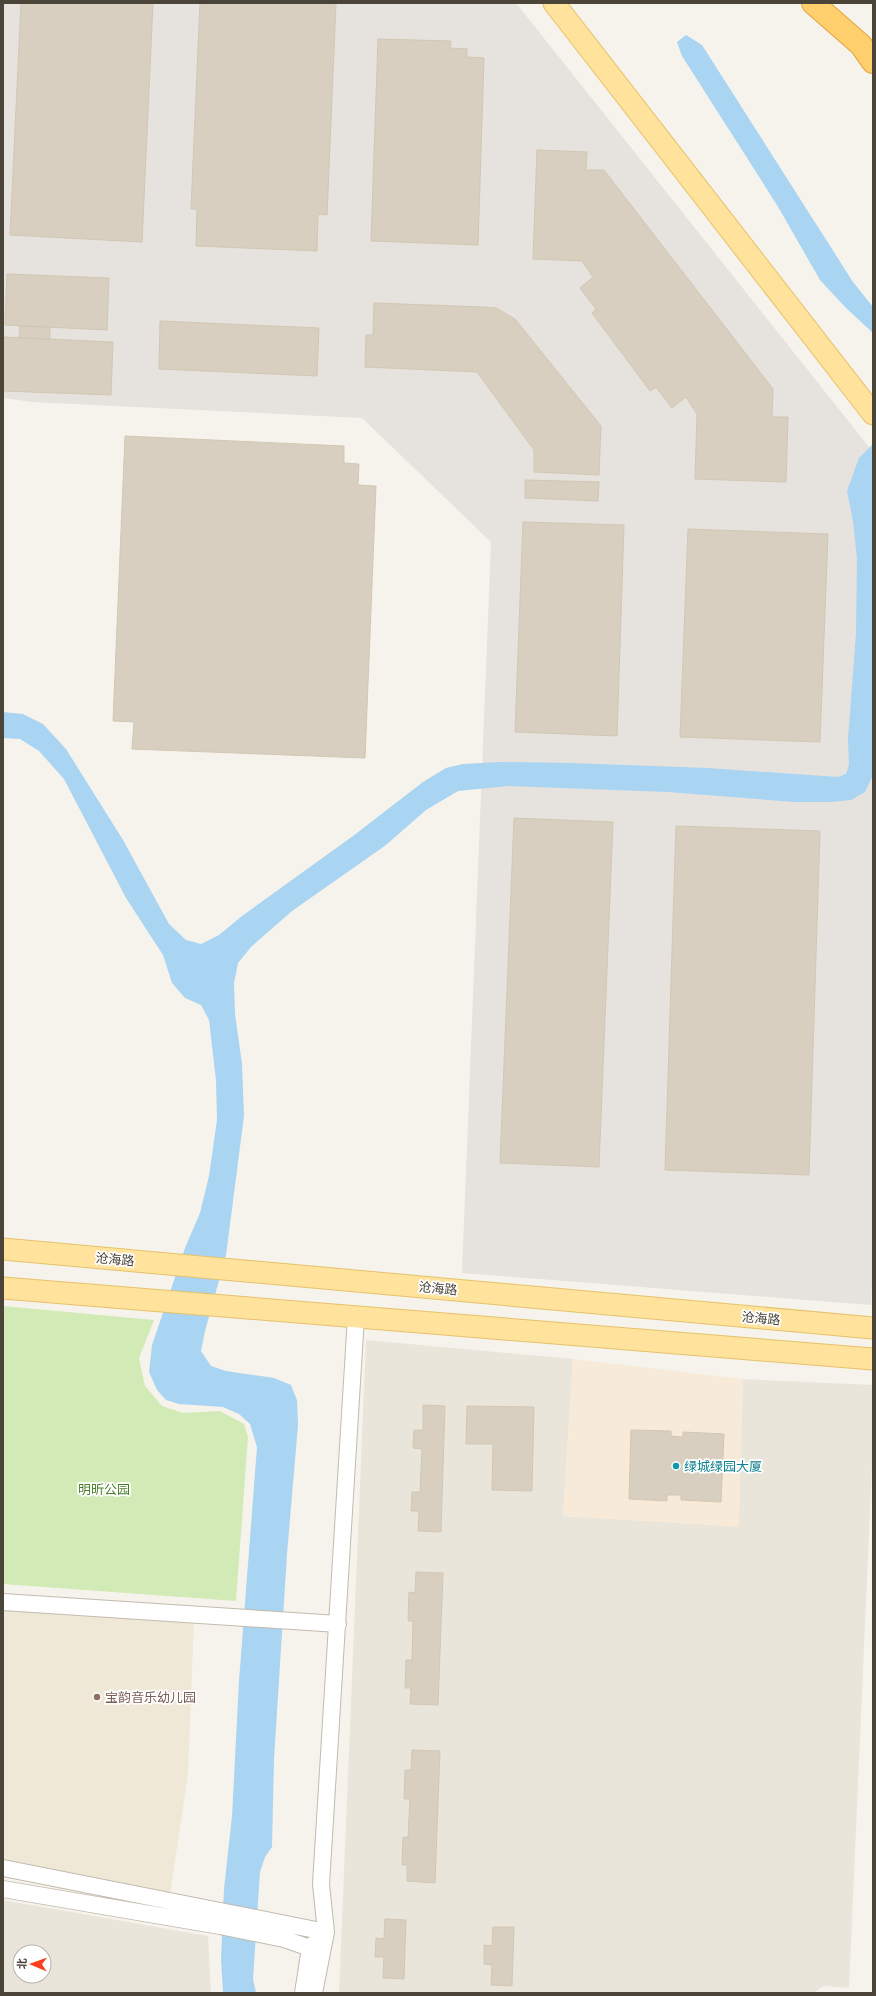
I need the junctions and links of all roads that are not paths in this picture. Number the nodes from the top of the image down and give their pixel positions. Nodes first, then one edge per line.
1 (554, 3) edge
2 (813, 3) edge
3 (873, 62) edge
4 (873, 414) edge
5 (3, 1248) edge
6 (3, 1288) edge
7 (356, 1317) junction
8 (873, 1328) edge
9 (873, 1360) edge
10 (3, 1602) edge
11 (338, 1624) junction
12 (3, 1868) edge
13 (3, 1889) edge
14 (220, 1918) junction
15 (281, 1931) junction
16 (326, 1932) junction
17 (310, 1948) junction
18 (303, 1993) edge
19 (314, 1993) edge

1 - 4 main road
2 - 3 highway
5 - 8 main road, 沧海路
6 - 7 main road
7 - 9 main road
7 - 11 street
10 - 11 street
11 - 16 street
12 - 14 street
13 - 14 street
14 - 15 street
15 - 16 street
15 - 17 street
16 - 17 street
16 - 19 street
17 - 18 street

